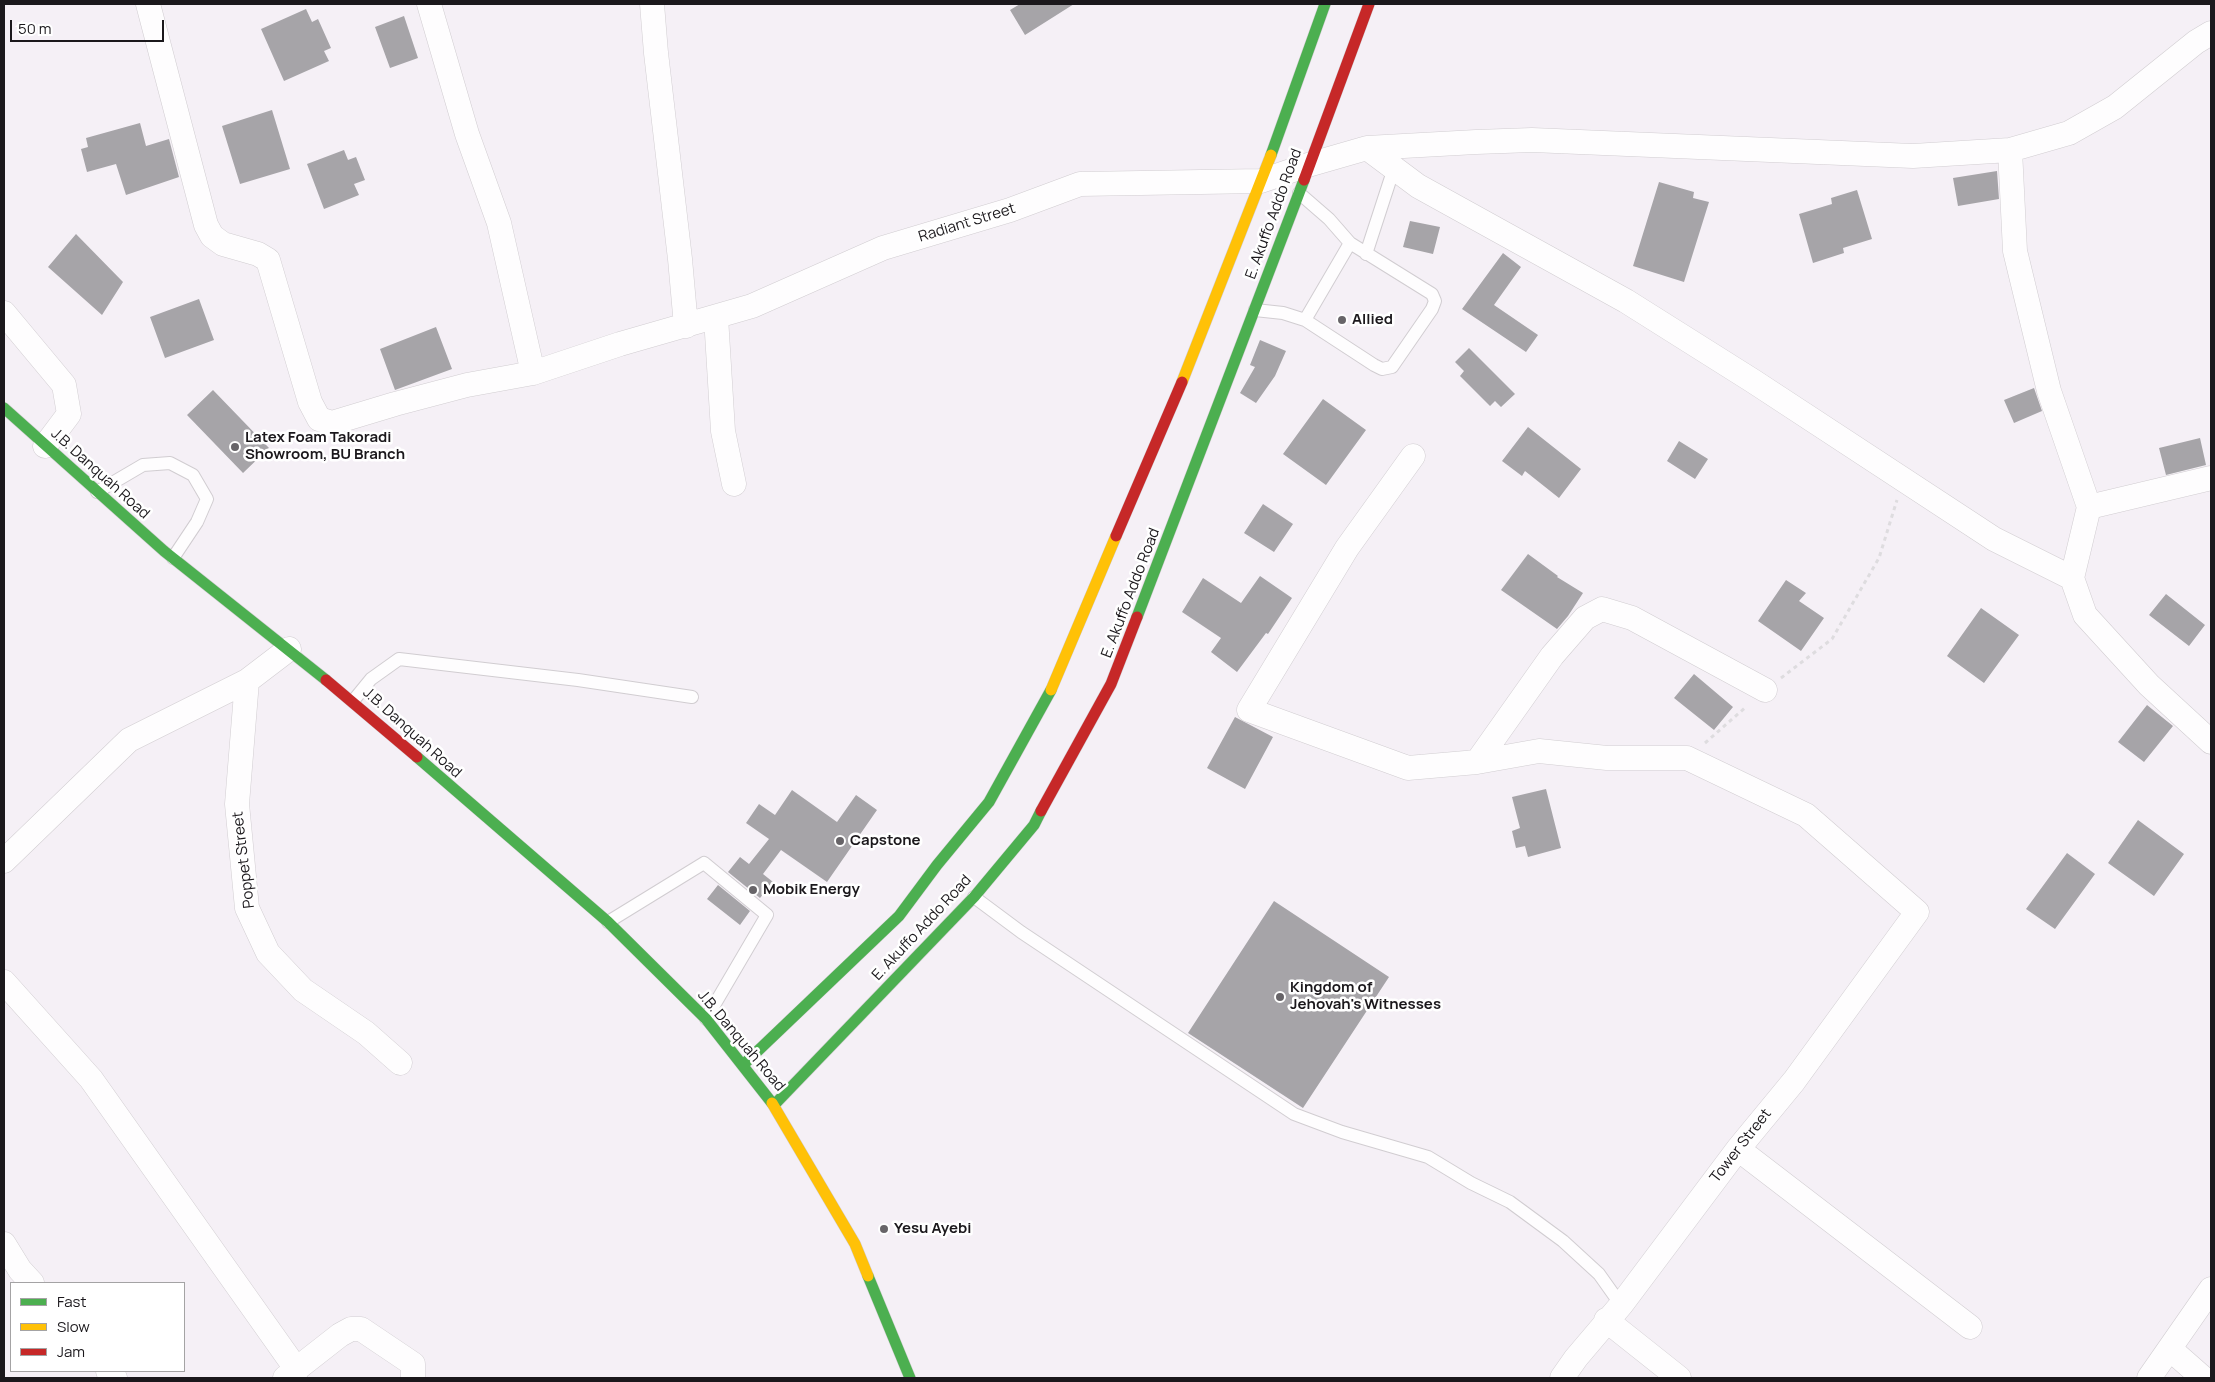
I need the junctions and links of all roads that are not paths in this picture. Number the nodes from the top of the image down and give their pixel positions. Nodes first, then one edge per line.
1 (148, 4) edge
2 (429, 4) edge
3 (652, 4) edge
4 (1325, 4) edge
5 (1369, 4) edge
6 (2211, 33) edge
7 (1367, 148) junction
8 (2010, 150) junction
9 (1308, 165) junction
10 (1394, 168) junction
11 (1260, 181) junction
12 (1299, 193) junction
13 (1350, 243) junction
14 (1366, 254) junction
15 (1255, 310) junction
16 (4, 313) edge
17 (716, 317) junction
18 (1305, 320) junction
19 (686, 326) junction
20 (533, 373) junction
21 (4, 409) edge
22 (45, 446) junction
23 (1413, 456) dead end
24 (2211, 478) edge
25 (734, 484) dead end
26 (96, 492) junction
27 (2089, 507) junction
28 (173, 558) junction
29 (2072, 578) junction
30 (289, 649) junction
31 (247, 681) junction
32 (1765, 690) road end
33 (692, 697) dead end
34 (353, 701) junction
35 (2211, 742) edge
36 (1477, 762) junction
37 (4, 862) edge
38 (974, 897) junction
39 (608, 922) junction
40 (4, 982) edge
41 (706, 1019) junction
42 (400, 1063) dead end
43 (743, 1065) junction
44 (774, 1105) junction
45 (1738, 1149) junction
46 (4, 1244) edge
47 (31, 1282) edge
48 (2211, 1289) edge
49 (1613, 1313) junction
50 (1970, 1327) dead end
51 (2170, 1349) junction
52 (413, 1371) edge
53 (291, 1374) edge
54 (910, 1378) edge
55 (1562, 1378) edge
56 (1680, 1378) edge
57 (2149, 1378) edge
58 (2203, 1378) edge

1 - 20 street, Radiant Street
2 - 20 street
3 - 19 street
4 - 11 main road, E. Akuffo Addo Road
5 - 9 main road, E. Akuffo Addo Road
6 - 8 street, Radiant Street
7 - 8 street, Radiant Street
7 - 9 street, Radiant Street
7 - 10 street
8 - 27 street
9 - 11 street, Radiant Street
9 - 12 main road, E. Akuffo Addo Road
10 - 14 lane
10 - 29 street
11 - 17 street, Radiant Street
11 - 43 main road, E. Akuffo Addo Road
12 - 13 lane
12 - 15 main road, E. Akuffo Addo Road
13 - 14 lane
13 - 18 lane
14 - 18 lane
15 - 18 lane
15 - 38 main road, E. Akuffo Addo Road
16 - 22 street
17 - 19 street, Radiant Street
17 - 25 street
19 - 20 street, Radiant Street
21 - 22 main road, J.B. Danquah Road
22 - 26 main road, J.B. Danquah Road
23 - 36 street
24 - 27 street
26 - 28 main road, J.B. Danquah Road
26 - 28 lane
27 - 29 street
28 - 30 main road, J.B. Danquah Road
29 - 35 street
30 - 31 street
30 - 34 main road, J.B. Danquah Road
31 - 37 street
31 - 42 street, Poppet Street
32 - 36 street
33 - 34 lane
34 - 39 main road, J.B. Danquah Road
36 - 45 street, Tower Street
38 - 44 main road, E. Akuffo Addo Road
38 - 49 lane
39 - 41 main road, J.B. Danquah Road
39 - 41 lane
40 - 53 street
41 - 43 main road, J.B. Danquah Road
43 - 44 main road, J.B. Danquah Road
44 - 54 main road, J.B. Danquah Road
45 - 49 street, Tower Street
45 - 50 street
46 - 47 street
48 - 51 street
49 - 55 street, Tower Street
49 - 56 street
51 - 57 street
51 - 58 street
52 - 53 street

